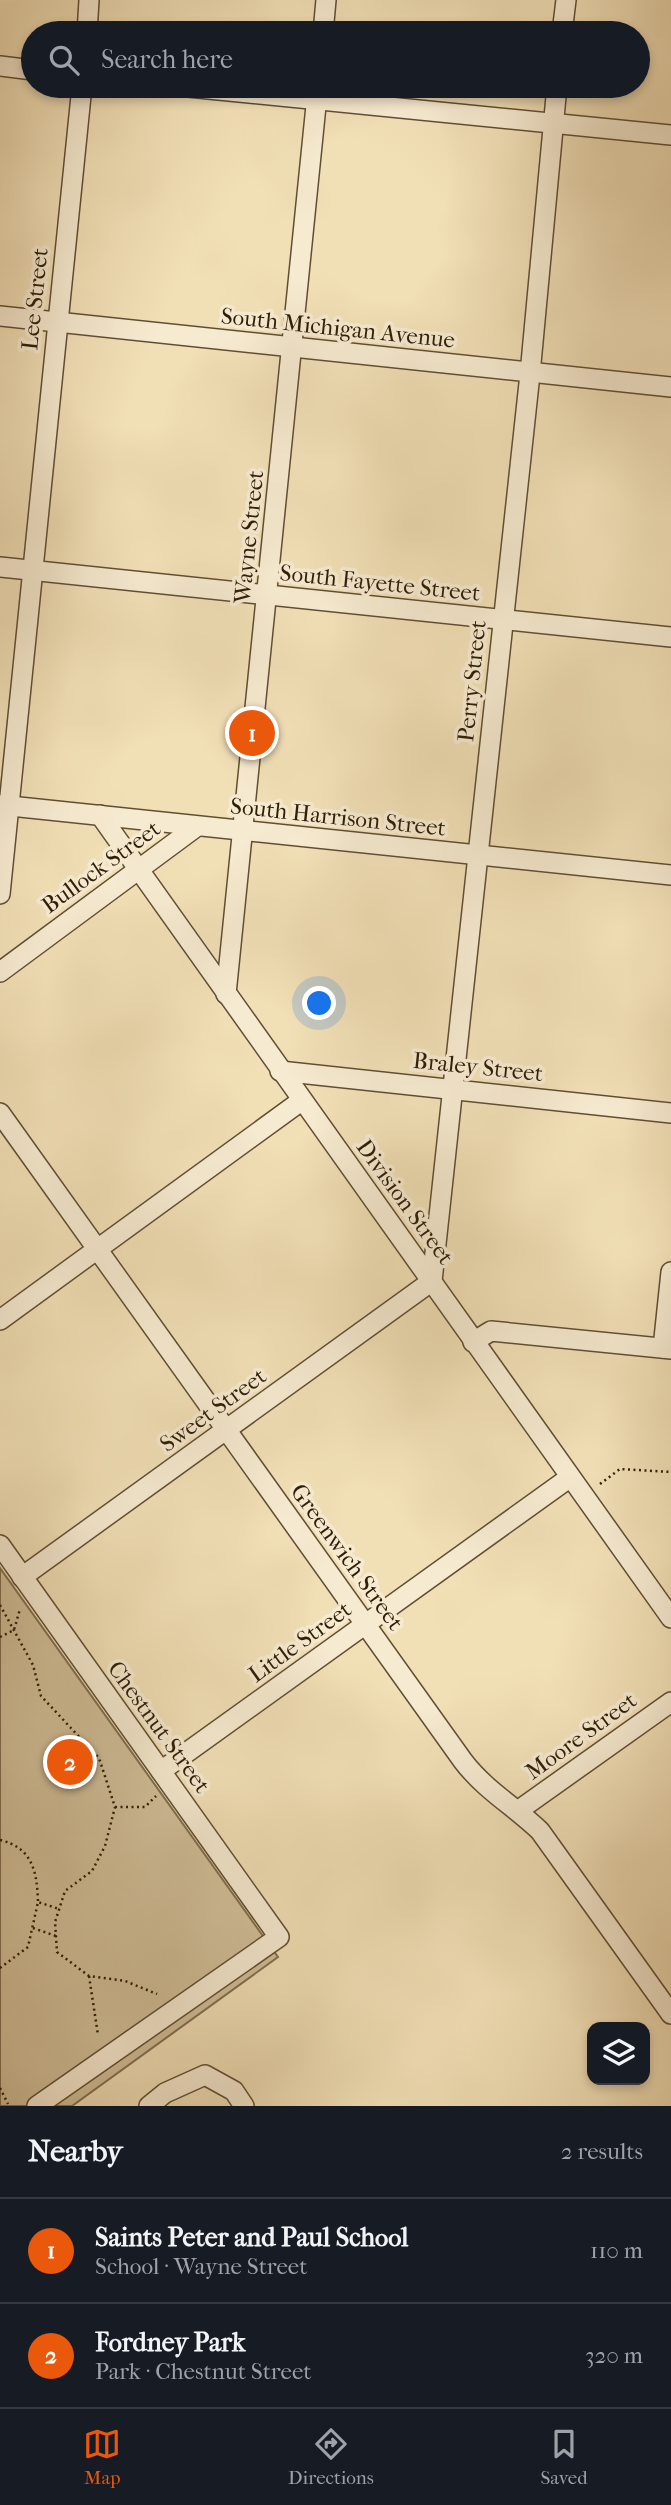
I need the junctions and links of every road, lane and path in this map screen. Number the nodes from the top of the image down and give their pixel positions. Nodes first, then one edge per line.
1 (89, 0) edge
2 (326, 0) edge
3 (566, 0) edge
4 (88, 21) edge
5 (324, 21) edge
6 (563, 21) edge
7 (0, 66) edge
8 (21, 69) edge
9 (81, 98) edge
10 (317, 98) edge
11 (355, 98) edge
12 (556, 98) edge
13 (553, 124) junction
14 (671, 135) edge
15 (0, 316) edge
16 (58, 321) junction
17 (292, 348) junction
18 (530, 374) junction
19 (671, 387) edge
20 (0, 567) edge
21 (33, 570) junction
22 (267, 595) junction
23 (503, 621) junction
24 (671, 637) edge
25 (4, 805) edge
26 (100, 816) junction
27 (196, 827) junction
28 (243, 831) junction
29 (477, 856) junction
30 (139, 870) junction
31 (671, 875) edge
32 (0, 894) edge
33 (0, 972) edge
34 (226, 994) junction
35 (281, 1071) junction
36 (453, 1089) junction
37 (301, 1101) junction
38 (0, 1113) edge
39 (671, 1113) edge
40 (97, 1249) junction
41 (671, 1272) edge
42 (432, 1280) junction
43 (0, 1320) edge
44 (473, 1342) junction
45 (667, 1349) edge
46 (226, 1432) junction
47 (671, 1472) edge
48 (569, 1479) junction
49 (600, 1484) dead end
50 (0, 1545) edge
51 (22, 1577) junction
52 (0, 1605) edge
53 (20, 1609) dead end
54 (671, 1618) edge
55 (366, 1625) junction
56 (14, 1630) junction
57 (0, 1637) edge
58 (671, 1702) edge
59 (161, 1771) junction
60 (158, 1793) dead end
61 (115, 1807) junction
62 (519, 1810) junction
63 (0, 1840) edge
64 (38, 1902) junction
65 (59, 1909) junction
66 (32, 1928) junction
67 (56, 1936) junction
68 (0, 1968) edge
69 (89, 1976) junction
70 (158, 1994) dead end
71 (671, 2014) edge
72 (97, 2035) dead end
73 (0, 2088) edge
74 (8, 2104) dead end
75 (37, 2106) edge
76 (149, 2106) edge
77 (244, 2106) edge

1 - 4 street
2 - 5 street
3 - 6 street
7 - 8 street
9 - 16 street, Lee Street
10 - 17 street, Wayne Street
11 - 13 street
12 - 13 street, Perry Street
13 - 14 street
13 - 18 street, Perry Street
15 - 16 street, South Michigan Avenue
16 - 17 street, South Michigan Avenue
16 - 21 street, Lee Street
17 - 18 street, South Michigan Avenue
17 - 22 street, Wayne Street
18 - 19 street, South Michigan Avenue
18 - 23 street, Perry Street
20 - 21 street, South Fayette Street
21 - 22 street, South Fayette Street
21 - 25 street, Lee Street
22 - 23 street, South Fayette Street
22 - 28 street, Wayne Street
23 - 24 street, South Fayette Street
23 - 29 street, Perry Street
25 - 26 street, South Harrison Street
25 - 32 street, Lee Street
26 - 27 street, South Harrison Street
26 - 30 street, Division Street
27 - 28 street, South Harrison Street
27 - 30 street, Bullock Street
28 - 29 street, South Harrison Street
28 - 34 street, Wayne Street
29 - 31 street, South Harrison Street
29 - 36 street, Perry Street
30 - 33 street, Bullock Street
30 - 34 street, Division Street
34 - 35 street, Division Street
35 - 36 street, Braley Street
35 - 37 street, Division Street
36 - 39 street, Braley Street
36 - 42 street, Perry Street
37 - 40 street
37 - 42 street, Division Street
38 - 40 street, Greenwich Street
40 - 43 street
40 - 46 street, Greenwich Street
41 - 45 street
42 - 44 street, Division Street
42 - 46 street, Sweet Street
44 - 45 street
44 - 48 street, Division Street
46 - 51 street, Sweet Street
46 - 55 street, Greenwich Street
47 - 49 path
48 - 54 street, Division Street
48 - 55 street, Little Street
50 - 51 street, Chestnut Street
51 - 59 street, Chestnut Street
52 - 56 path
53 - 56 path
55 - 59 street, Little Street
55 - 62 street, Greenwich Street
56 - 57 path
56 - 61 path
58 - 62 street, Moore Street
59 - 75 street, Chestnut Street
60 - 61 path
61 - 65 path
62 - 71 street, Greenwich Street
63 - 64 path
64 - 65 path
64 - 66 path
65 - 67 path
66 - 67 path
66 - 68 path
67 - 69 path
69 - 70 path
69 - 72 path
73 - 74 path
76 - 77 street

